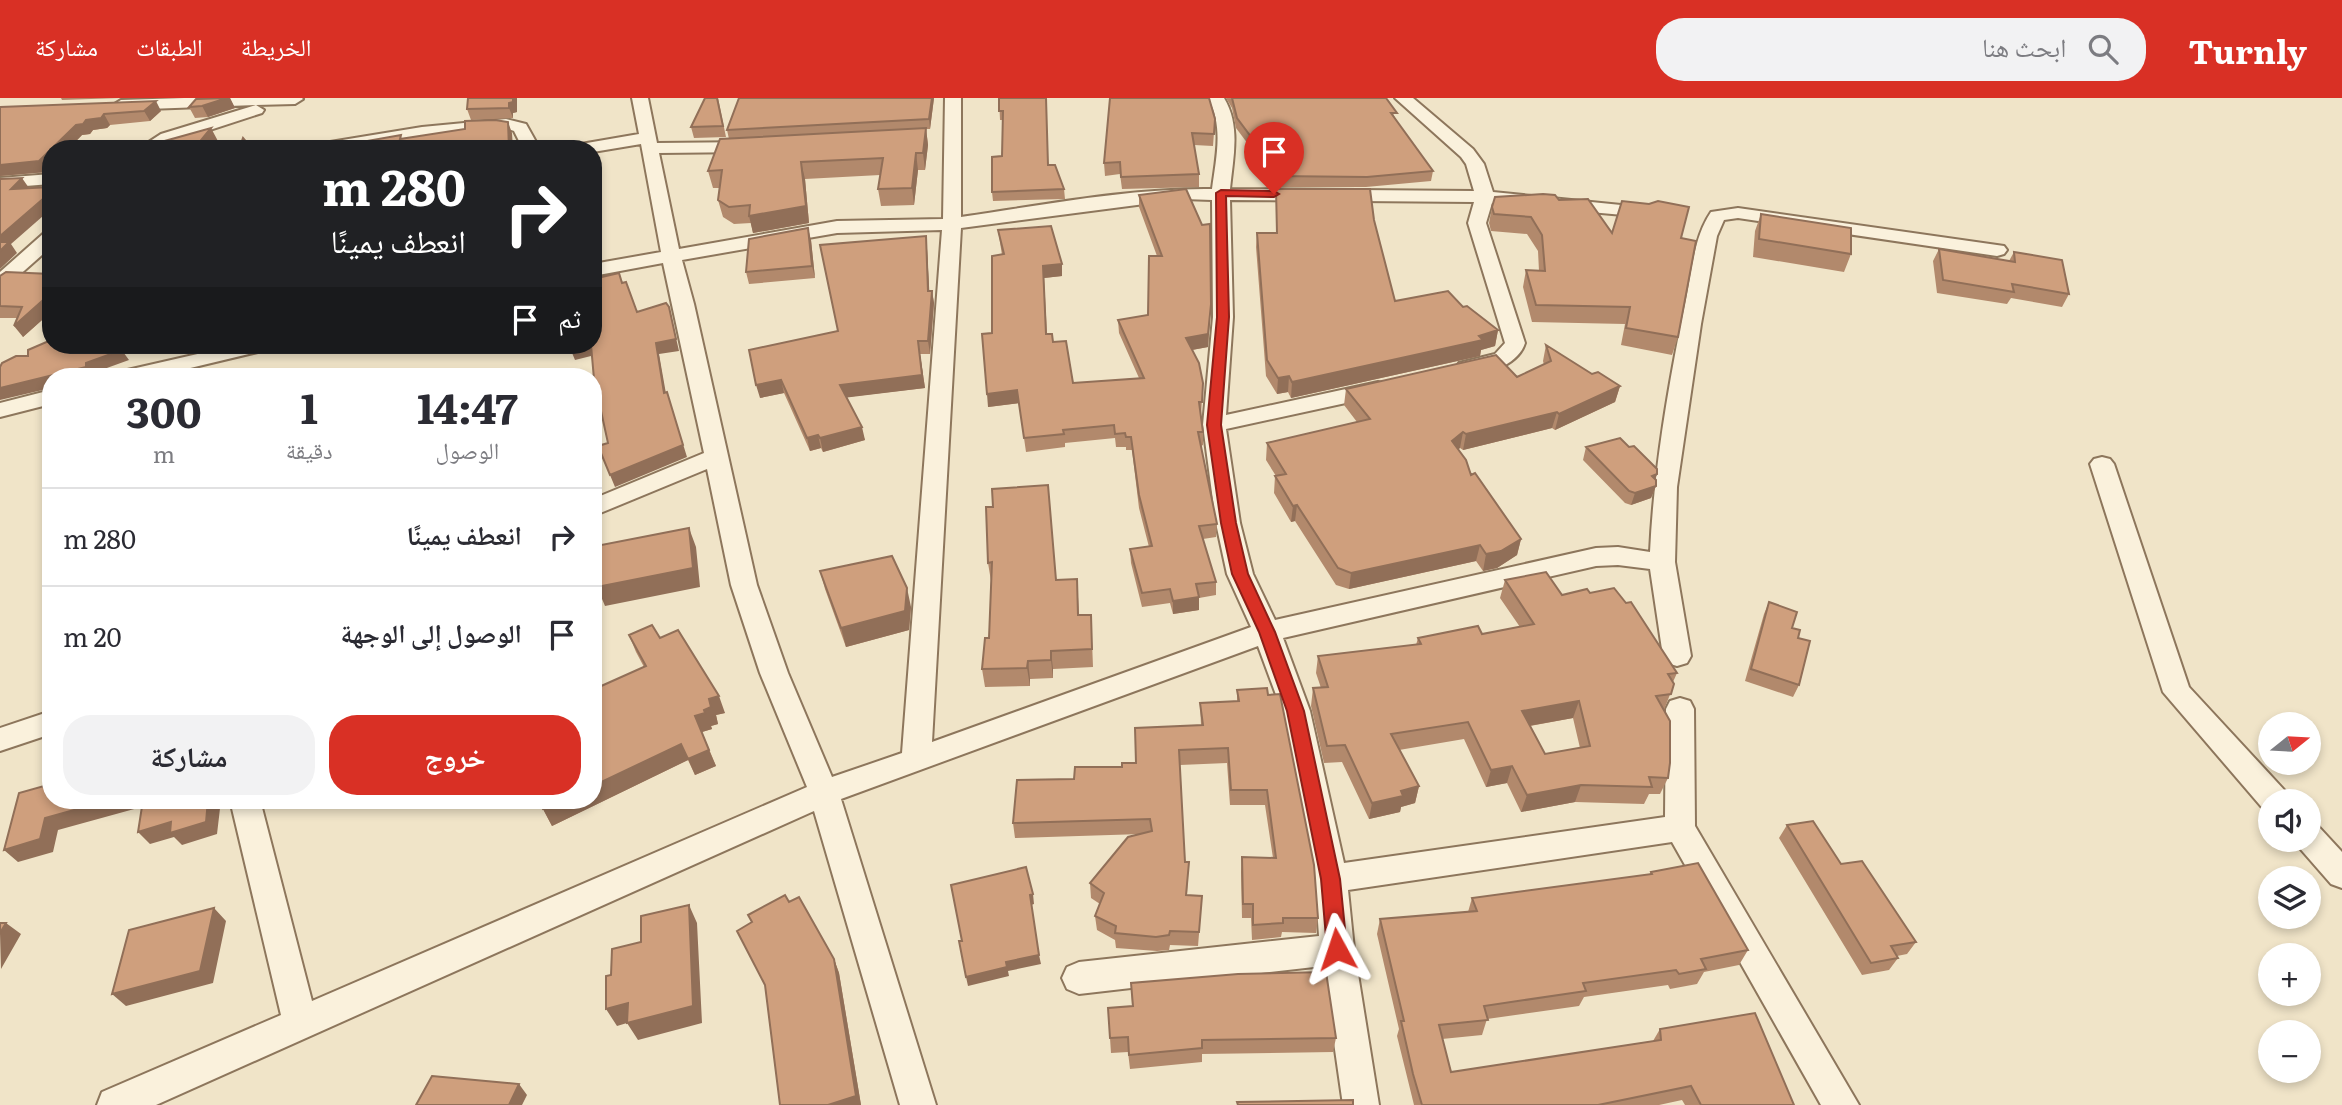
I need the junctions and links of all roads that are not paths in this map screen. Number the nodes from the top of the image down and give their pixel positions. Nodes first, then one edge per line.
1 (296, 98) edge
2 (640, 98) edge
3 (953, 98) edge
4 (1216, 98) edge
5 (1402, 98) edge
6 (107, 106) edge
7 (163, 140) edge
8 (376, 140) edge
9 (527, 140) edge
10 (648, 143) junction
11 (766, 146) edge
12 (602, 147) edge
13 (42, 179) edge
14 (0, 183) edge
15 (1221, 193) junction
16 (1485, 197) junction
17 (1645, 212) edge
18 (952, 224) junction
19 (42, 245) edge
20 (1997, 250) dead end
21 (671, 257) junction
22 (602, 268) edge
23 (0, 282) edge
24 (230, 354) edge
25 (179, 368) edge
26 (1445, 374) edge
27 (1396, 385) edge
28 (42, 399) edge
29 (0, 410) edge
30 (1214, 425) junction
31 (716, 457) junction
32 (2102, 464) dead end
33 (602, 504) edge
34 (1662, 562) junction
35 (1267, 632) junction
36 (1676, 656) dead end
37 (1679, 709) dead end
38 (42, 726) edge
39 (0, 740) edge
40 (916, 760) junction
41 (2265, 789) edge
42 (824, 793) junction
43 (247, 809) edge
44 (1680, 828) junction
45 (2321, 851) edge
46 (2342, 874) edge
47 (1331, 879) junction
48 (1337, 949) junction
49 (1079, 978) dead end
50 (300, 1022) junction
51 (115, 1105) edge
52 (918, 1105) edge
53 (1361, 1105) edge
54 (1841, 1105) edge

1 - 6 street
1 - 7 street
2 - 10 street
3 - 18 street
4 - 15 street
5 - 16 street
8 - 9 street
10 - 11 street
10 - 12 street
10 - 21 street
13 - 14 street
15 - 16 street
15 - 18 street
15 - 30 street
16 - 17 street
16 - 26 street
18 - 21 street
18 - 40 street
19 - 23 street
20 - 34 street
21 - 22 street
21 - 31 street
24 - 25 street
27 - 30 street
28 - 29 street
30 - 35 street
31 - 33 street
31 - 42 street
32 - 41 street
34 - 35 street
34 - 36 street
35 - 40 street
35 - 47 street
37 - 44 street
38 - 39 street
40 - 42 street
42 - 50 street
42 - 52 street
43 - 50 street
44 - 47 street
44 - 54 street
45 - 46 street
47 - 48 street
48 - 49 street
48 - 53 street
50 - 51 street

